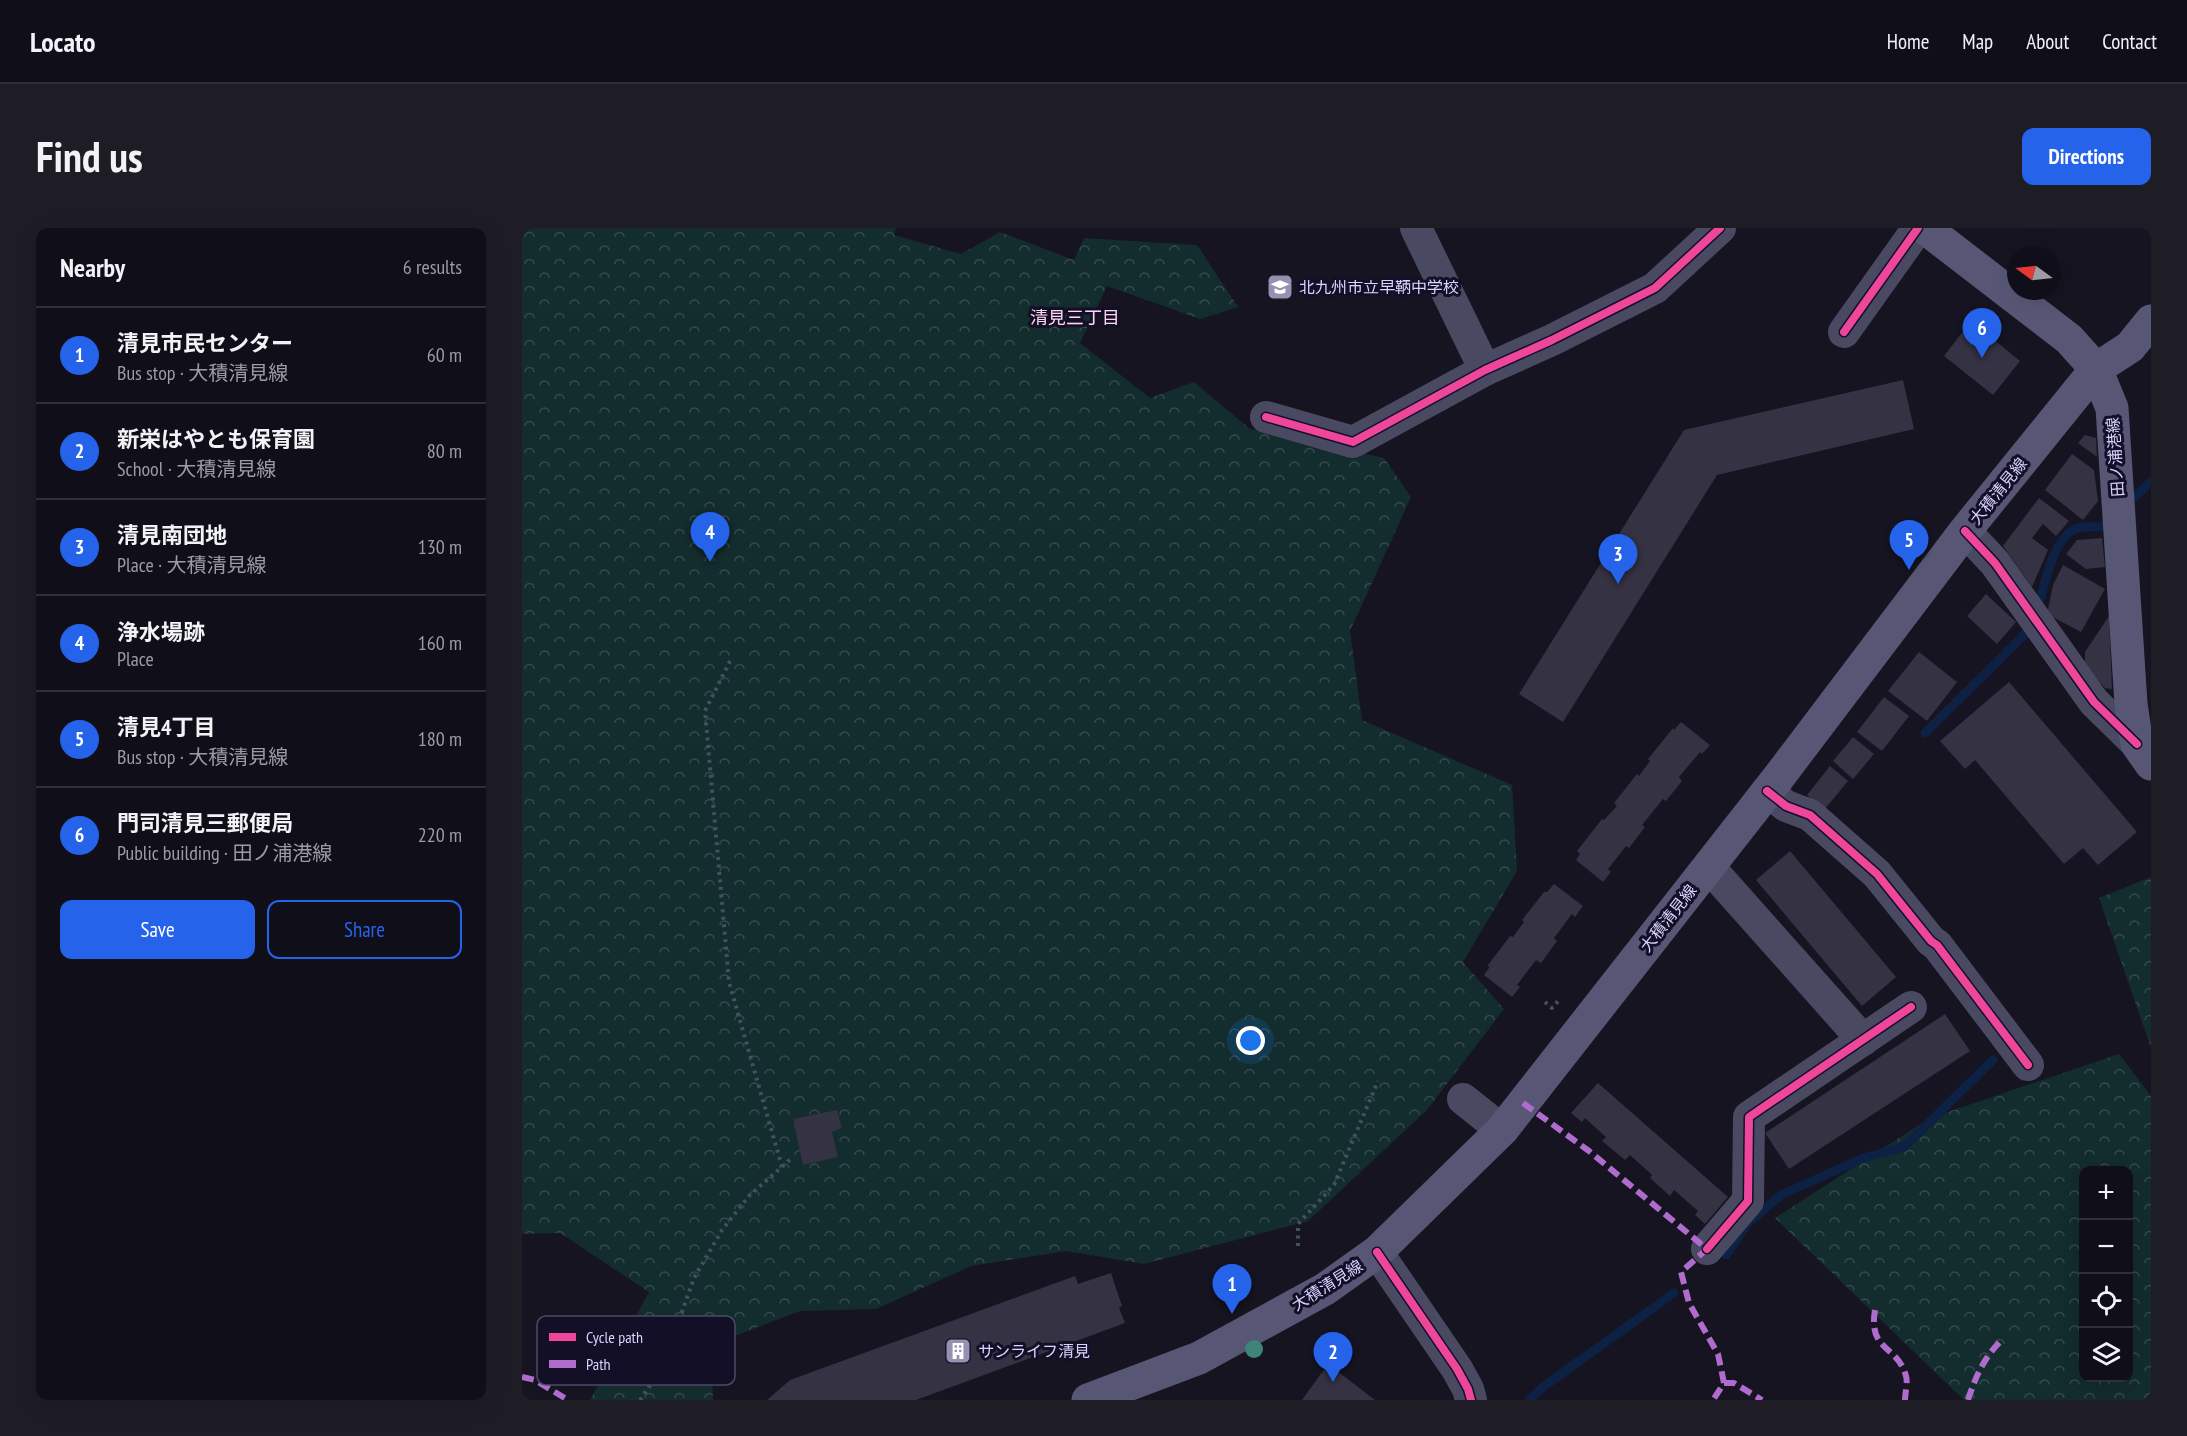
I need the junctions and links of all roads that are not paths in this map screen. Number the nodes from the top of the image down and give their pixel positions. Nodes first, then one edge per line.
1 (1416, 228) edge
2 (1931, 230) edge
3 (1701, 234) edge
4 (2151, 321) edge
5 (1844, 332) dead end
6 (2096, 369) junction
7 (1485, 370) junction
8 (1266, 417) dead end
9 (1965, 531) junction
10 (2144, 754) edge
11 (1767, 791) junction
12 (1709, 867) junction
13 (1911, 1007) dead end
14 (1863, 1040) junction
15 (2028, 1065) dead end
16 (1463, 1099) dead end
17 (1502, 1131) junction
18 (1707, 1249) dead end
19 (1377, 1252) junction
20 (1088, 1400) edge
21 (1471, 1400) edge

1 - 7 street
2 - 5 street
2 - 6 main road, 田ノ浦港線
3 - 7 street
4 - 6 main road, 大積清見線
6 - 9 main road, 大積清見線
6 - 10 main road, 田ノ浦港線
7 - 8 street
9 - 10 street
9 - 11 main road, 大積清見線
11 - 12 main road, 大積清見線
11 - 15 street
12 - 14 street
12 - 17 main road, 大積清見線
13 - 14 street
14 - 18 street
16 - 17 street
17 - 19 main road, 大積清見線
19 - 20 main road, 大積清見線
19 - 21 street

